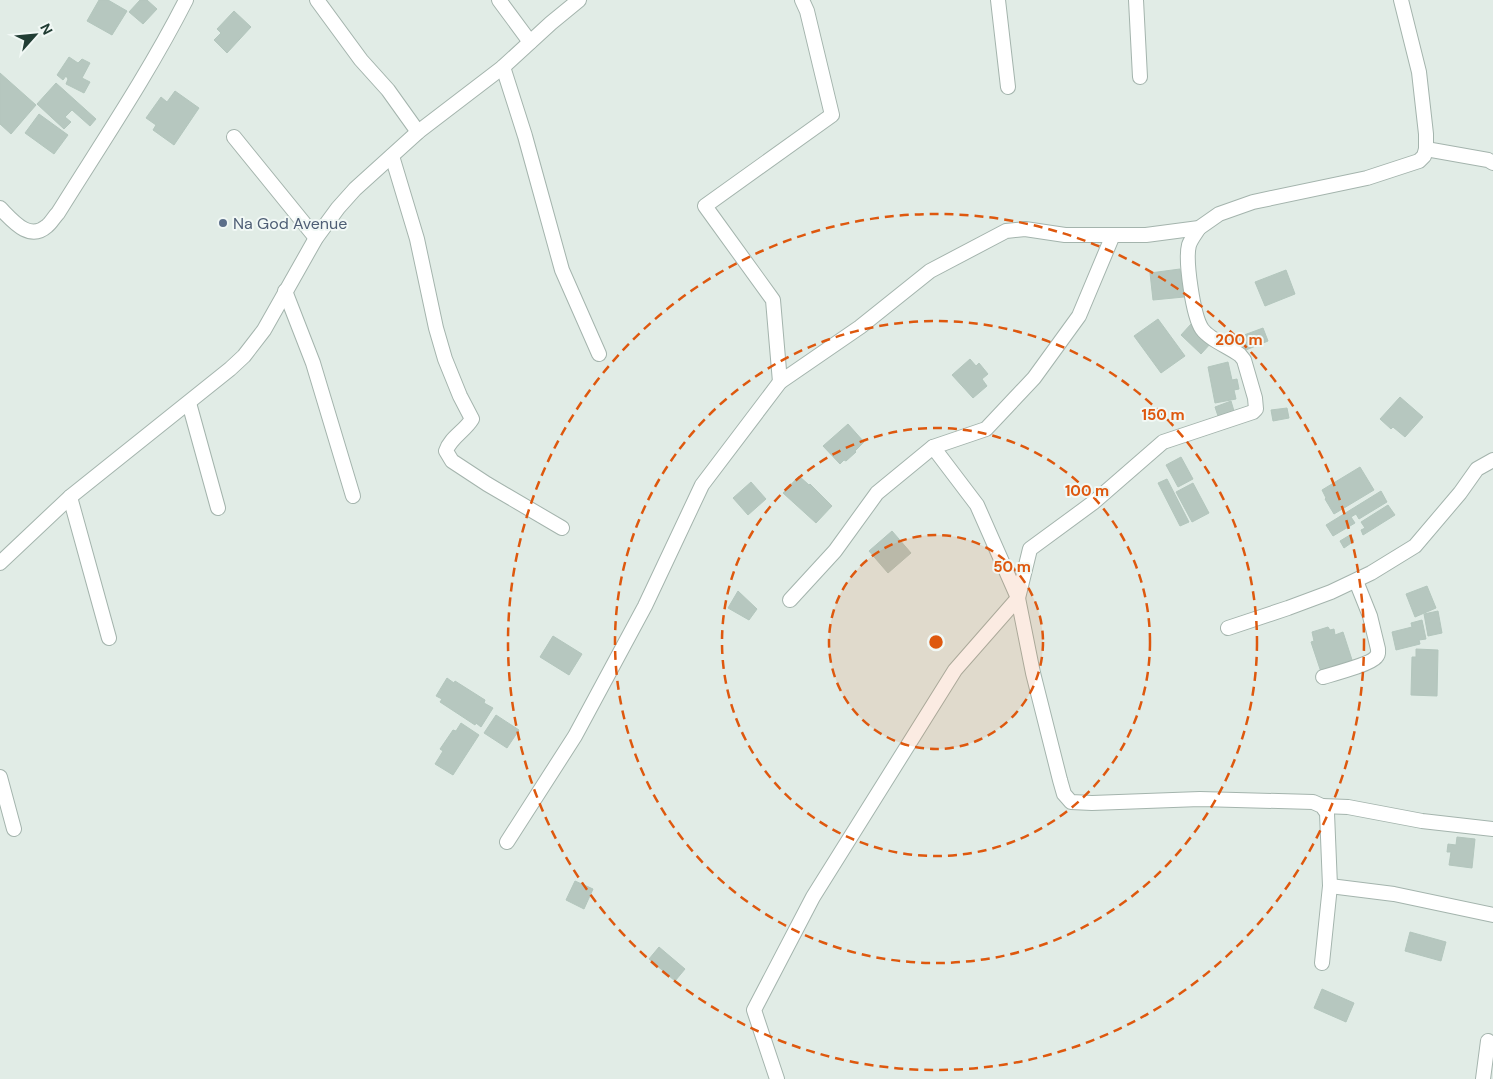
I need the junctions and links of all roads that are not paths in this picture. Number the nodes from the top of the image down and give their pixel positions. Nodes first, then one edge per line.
1 (186, 0) edge
2 (317, 0) edge
3 (499, 0) edge
4 (579, 0) edge
5 (802, 0) edge
6 (998, 0) edge
7 (1136, 0) edge
8 (1401, 0) edge
9 (530, 42) junction
10 (503, 67) junction
11 (1140, 77) dead end
12 (1008, 87) dead end
13 (418, 132) junction
14 (234, 137) dead end
15 (1426, 149) junction
16 (392, 156) junction
17 (1493, 163) edge
18 (0, 208) edge
19 (1199, 228) junction
20 (1113, 235) junction
21 (316, 238) junction
22 (285, 290) junction
23 (599, 354) dead end
24 (780, 382) junction
25 (188, 403) junction
26 (933, 447) junction
27 (1493, 460) edge
28 (353, 496) dead end
29 (70, 498) junction
30 (218, 508) dead end
31 (562, 528) dead end
32 (0, 563) edge
33 (1356, 580) junction
34 (1018, 598) junction
35 (790, 600) dead end
36 (1228, 628) dead end
37 (109, 638) dead end
38 (1323, 677) dead end
39 (0, 777) edge
40 (1322, 806) junction
41 (14, 829) dead end
42 (1493, 829) edge
43 (506, 842) dead end
44 (1330, 886) junction
45 (1493, 915) edge
46 (1322, 963) dead end
47 (1488, 1041) dead end
48 (777, 1079) edge
49 (1482, 1079) edge

1 - 18 street
2 - 13 street
3 - 9 street
4 - 9 street
5 - 24 street
6 - 12 street
7 - 11 street
8 - 15 street
9 - 10 street
10 - 13 street
10 - 23 street
13 - 16 street
14 - 21 street
15 - 17 street
15 - 19 street
16 - 21 street
16 - 31 street
19 - 20 street
19 - 34 street
20 - 24 street
20 - 26 street
21 - 22 street
22 - 25 street
22 - 28 street
24 - 43 street
25 - 29 street
25 - 30 street
26 - 34 street
26 - 35 street
27 - 33 street
29 - 32 street
29 - 37 street
33 - 36 street
33 - 38 street
34 - 40 street
34 - 48 street
39 - 41 street
40 - 42 street
40 - 44 street
44 - 45 street
44 - 46 street
47 - 49 street

